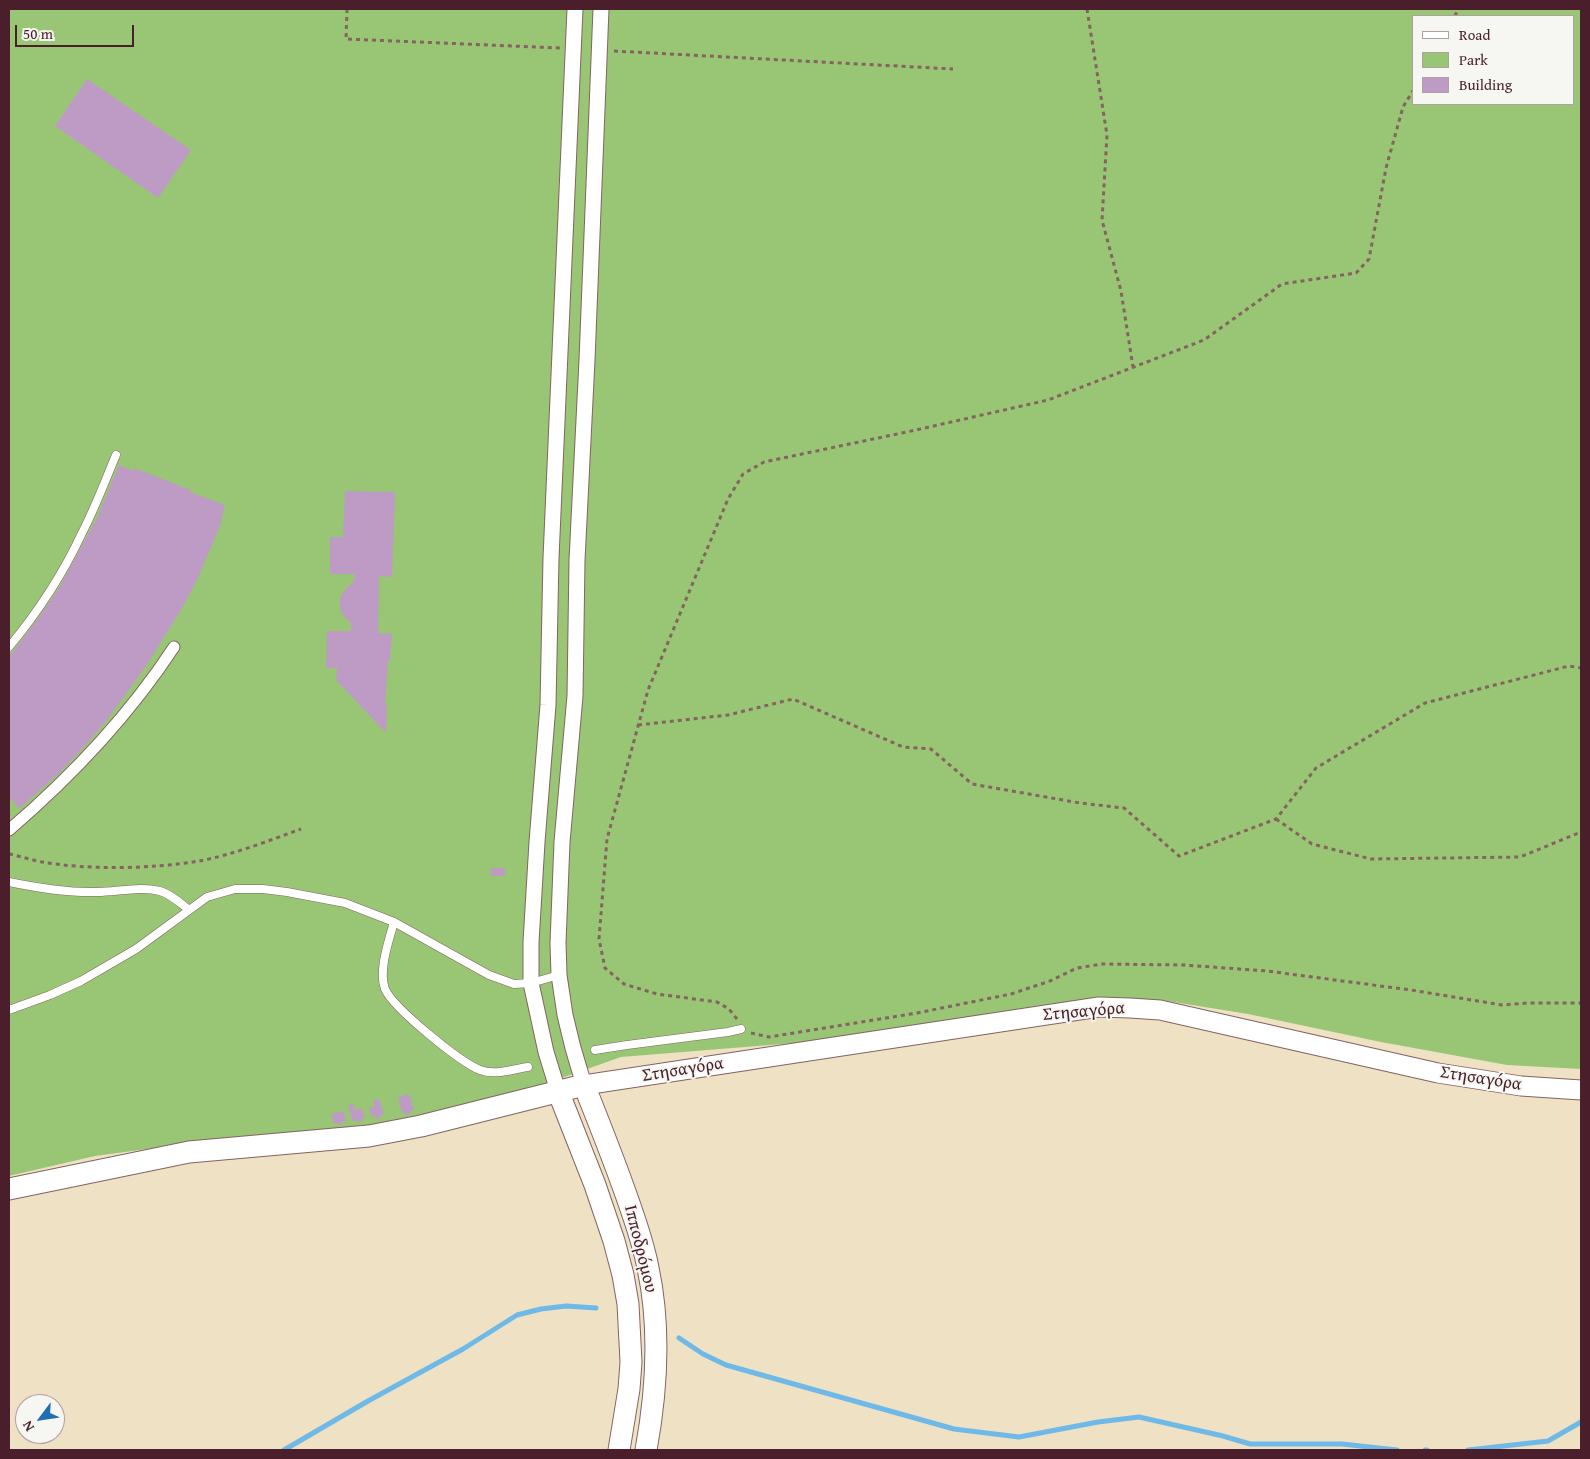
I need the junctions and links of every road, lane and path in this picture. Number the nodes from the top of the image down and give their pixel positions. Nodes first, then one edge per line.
1 (347, 9) edge
2 (575, 9) edge
3 (601, 9) edge
4 (1087, 9) edge
5 (573, 48) junction
6 (598, 50) junction
7 (953, 69) dead end
8 (1412, 91) edge
9 (1133, 367) junction
10 (116, 455) dead end
11 (550, 558) junction
12 (577, 560) junction
13 (9, 646) edge
14 (174, 647) dead end
15 (1581, 668) edge
16 (638, 724) junction
17 (1276, 819) junction
18 (301, 829) dead end
19 (9, 830) edge
20 (1581, 832) edge
21 (9, 854) edge
22 (9, 882) edge
23 (189, 910) junction
24 (394, 922) junction
25 (559, 974) junction
26 (531, 984) junction
27 (9, 1010) edge
28 (741, 1029) joint
29 (595, 1050) dead end
30 (528, 1066) dead end
31 (584, 1085) junction
32 (1581, 1090) edge
33 (558, 1091) junction
34 (9, 1188) edge
35 (619, 1450) edge
36 (646, 1450) edge

1 - 5 path
2 - 5 street
3 - 6 street
4 - 9 path
5 - 11 street
6 - 7 path
6 - 12 street
8 - 9 path
9 - 16 path
10 - 13 lane
11 - 12 street
11 - 26 street
12 - 25 street
14 - 19 street
15 - 17 path
16 - 17 path
16 - 28 path
17 - 20 path
18 - 21 path
22 - 23 lane
23 - 24 lane
23 - 27 lane
24 - 26 lane
24 - 30 lane
25 - 26 lane
25 - 31 street
26 - 33 street
28 - 29 lane
31 - 32 street, Στησαγόρα
31 - 33 main road
31 - 36 main road, Ιπποδρόμου
33 - 34 main road
33 - 35 main road, Ιπποδρόμου

